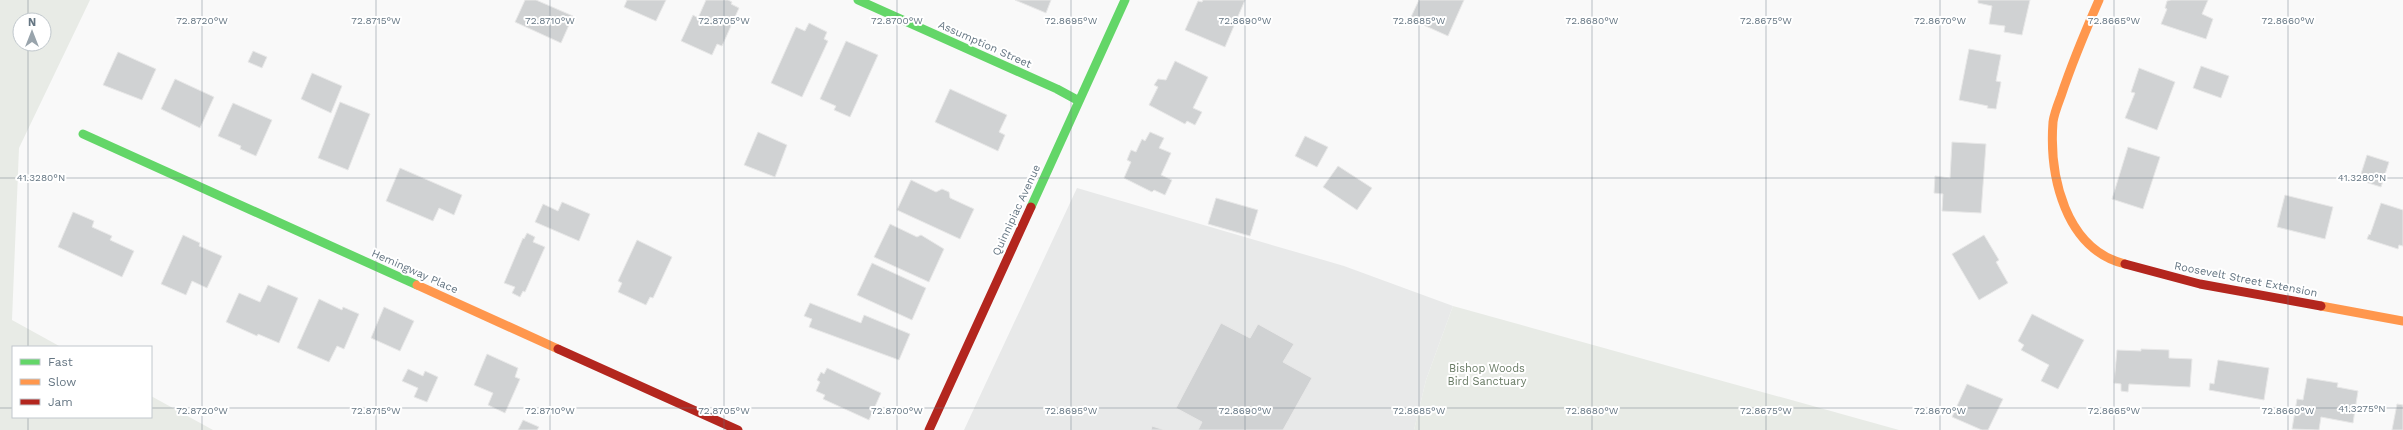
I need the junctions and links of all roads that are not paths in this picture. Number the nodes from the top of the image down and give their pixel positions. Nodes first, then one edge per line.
1 (858, 0) edge
2 (1125, 0) edge
3 (2099, 0) edge
4 (1079, 101) junction
5 (83, 134) dead end
6 (2403, 321) edge
7 (738, 430) edge
8 (929, 430) edge

1 - 4 street, Assumption Street
2 - 4 street, Quinnipiac Avenue
3 - 6 street, Roosevelt Street Extension
4 - 8 street, Quinnipiac Avenue
5 - 7 street, Hemingway Place

